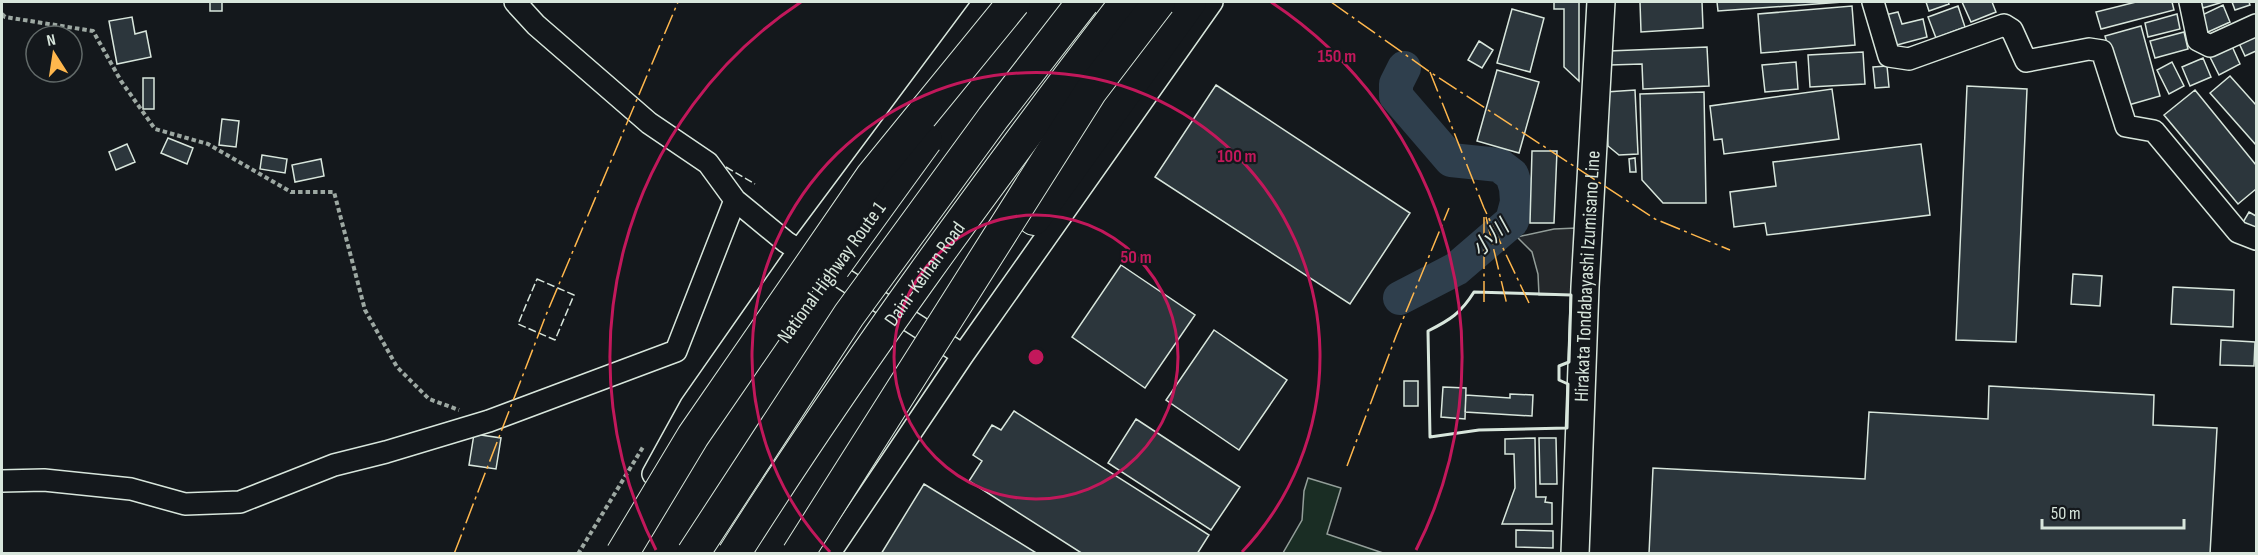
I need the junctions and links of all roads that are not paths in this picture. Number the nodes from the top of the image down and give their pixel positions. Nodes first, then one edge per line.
1 (515, 2) edge
2 (984, 2) edge
3 (1014, 2) edge
4 (1032, 2) edge
5 (1083, 2) edge
6 (1126, 2) edge
7 (1159, 2) edge
8 (1190, 2) edge
9 (1212, 2) edge
10 (1601, 2) edge
11 (1873, 2) edge
12 (2190, 2) edge
13 (2256, 25) edge
14 (735, 200) junction
15 (2256, 239) edge
16 (800, 249) junction
17 (963, 355) junction
18 (2, 481) edge
19 (608, 554) edge
20 (622, 554) edge
21 (646, 554) edge
22 (693, 554) edge
23 (734, 554) edge
24 (774, 554) edge
25 (798, 554) edge
26 (829, 554) edge
27 (1575, 554) edge

1 - 14 street
2 - 16 street
3 - 20 highway, bridge
4 - 21 highway, National Highway Route 1, bridge
5 - 22 highway, Daini-Keihan Road, bridge
6 - 23 highway, Daini-Keihan Road, bridge
7 - 25 highway, bridge
8 - 24 highway, bridge
9 - 17 street
10 - 27 main road, Hirakata Tondabayashi Izumisano Line
11 - 15 street
12 - 13 street
14 - 16 street
14 - 18 street
16 - 17 street
16 - 19 street
17 - 26 street

